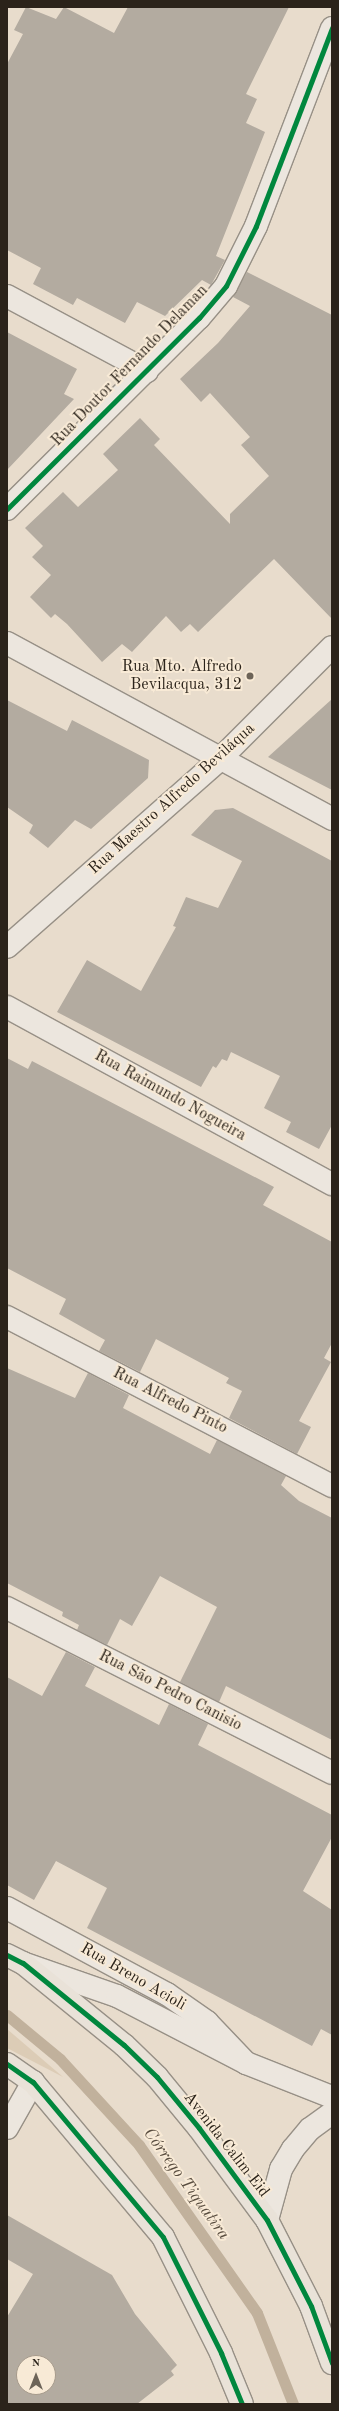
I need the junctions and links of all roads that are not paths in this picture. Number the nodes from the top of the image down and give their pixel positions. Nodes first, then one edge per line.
1 (332, 28) edge
2 (7, 296) edge
3 (147, 371) junction
4 (7, 509) edge
5 (7, 643) edge
6 (332, 647) edge
7 (220, 759) junction
8 (332, 819) edge
9 (7, 947) edge
10 (7, 1007) edge
11 (332, 1184) edge
12 (7, 1317) edge
13 (332, 1486) edge
14 (7, 1608) edge
15 (332, 1773) edge
16 (7, 1908) edge
17 (15, 1959) edge
18 (246, 2063) junction
19 (7, 2064) edge
20 (34, 2082) junction
21 (332, 2097) edge
22 (332, 2113) edge
23 (7, 2128) edge
24 (267, 2220) junction
25 (332, 2363) edge
26 (240, 2402) edge

1 - 3 street, Rua Doutor Fernando Delaman
2 - 3 street
3 - 4 street, Rua Doutor Fernando Delaman
5 - 7 street
6 - 7 street, Rua Maestro Alfredo Beviláqua
7 - 8 street
7 - 9 street, Rua Maestro Alfredo Beviláqua
10 - 11 street, Rua Raimundo Nogueira
12 - 13 street, Rua Alfredo Pinto
14 - 15 street, Rua São Pedro Canisio
16 - 18 street, Rua Breno Acioli
17 - 18 street, Rua Breno Acioli
17 - 24 main road, Avenida Calim Eid
18 - 21 street, Rua Breno Acioli
19 - 20 main road
20 - 23 street
20 - 26 main road
22 - 24 street
24 - 25 main road, Avenida Calim Eid

